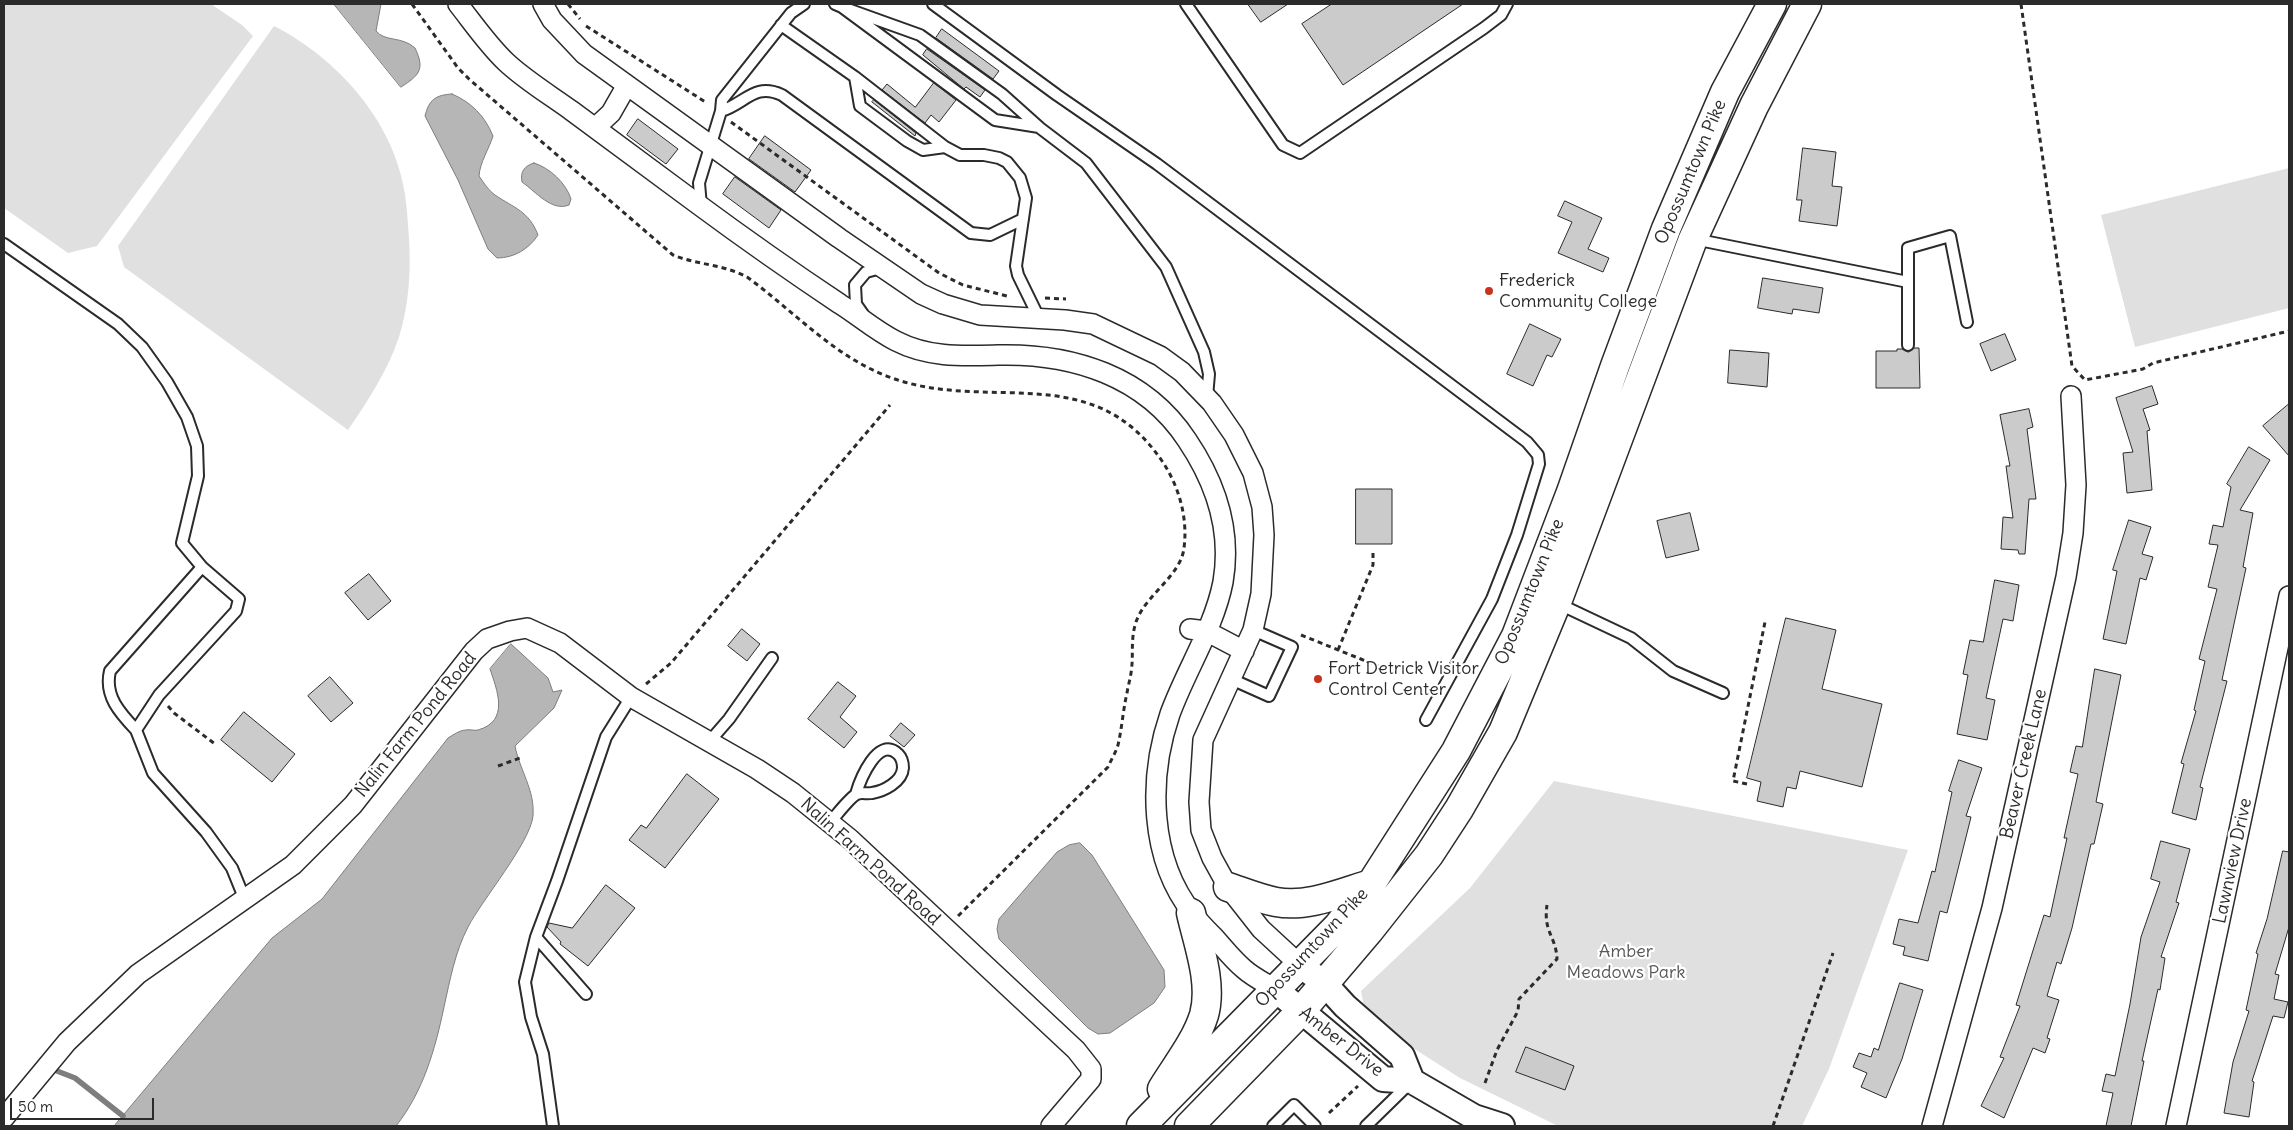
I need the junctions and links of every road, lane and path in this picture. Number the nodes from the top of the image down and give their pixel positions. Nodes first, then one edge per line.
1 (412, 4) edge
2 (458, 4) edge
3 (543, 4) edge
4 (568, 4) edge
5 (804, 4) edge
6 (933, 4) edge
7 (1186, 4) edge
8 (1507, 4) edge
9 (1772, 4) edge
10 (1807, 4) edge
11 (2020, 4) edge
12 (838, 5) edge
13 (781, 25) junction
14 (855, 77) junction
15 (627, 85) junction
16 (721, 112) junction
17 (595, 128) junction
18 (1040, 128) junction
19 (710, 145) junction
20 (946, 147) junction
21 (701, 206) junction
22 (1023, 219) junction
23 (1693, 239) junction
24 (4, 244) edge
25 (882, 268) junction
26 (1908, 282) junction
27 (1029, 298) junction
28 (1071, 300) dead end
29 (1039, 318) junction
30 (1967, 322) dead end
31 (871, 326) junction
32 (2289, 331) edge
33 (1908, 345) dead end
34 (2070, 396) dead end
35 (1207, 397) junction
36 (890, 404) dead end
37 (1373, 550) dead end
38 (202, 567) junction
39 (2289, 596) edge
40 (1556, 602) junction
41 (1765, 622) dead end
42 (1198, 630) junction
43 (1254, 630) junction
44 (1296, 633) dead end
45 (1338, 650) junction
46 (1244, 651) junction
47 (772, 658) dead end
48 (1393, 672) dead end
49 (1231, 679) junction
50 (1723, 693) dead end
51 (159, 696) junction
52 (631, 697) junction
53 (1426, 720) dead end
54 (136, 730) junction
55 (709, 742) junction
56 (214, 744) dead end
57 (520, 758) dead end
58 (498, 766) dead end
59 (1747, 784) dead end
60 (856, 794) junction
61 (830, 822) junction
62 (1371, 884) junction
63 (1228, 886) junction
64 (245, 900) junction
65 (1547, 905) dead end
66 (1191, 913) junction
67 (945, 930) junction
68 (536, 937) junction
69 (1833, 953) dead end
70 (1300, 965) junction
71 (1324, 983) junction
72 (1276, 989) junction
73 (586, 994) dead end
74 (1301, 1011) junction
75 (1412, 1081) junction
76 (1485, 1083) dead end
77 (1358, 1086) dead end
78 (1329, 1113) dead end
79 (4, 1118) edge
80 (1471, 1121) edge
81 (553, 1126) edge
82 (1051, 1126) edge
83 (1140, 1126) edge
84 (1188, 1126) edge
85 (1274, 1126) edge
86 (1315, 1126) edge
87 (1366, 1126) edge
88 (1502, 1126) edge
89 (1773, 1126) edge
90 (1932, 1126) edge
91 (2176, 1126) edge

1 - 67 path
2 - 17 street
3 - 15 street
4 - 16 path
5 - 13 lane
6 - 53 lane
7 - 8 lane
9 - 62 main road, Opossumtown Pike
10 - 23 main road, Opossumtown Pike
11 - 32 path
12 - 18 lane
12 - 18 lane
13 - 14 lane
13 - 16 lane
14 - 20 lane
14 - 20 lane
15 - 17 street
15 - 19 street
16 - 19 lane
16 - 22 lane
16 - 27 path
17 - 21 street
18 - 35 lane
19 - 21 lane
19 - 25 street
20 - 22 lane
21 - 31 street
22 - 27 lane
23 - 26 lane
23 - 40 main road, Opossumtown Pike
24 - 38 lane
25 - 29 street
25 - 31 lane
26 - 30 lane
26 - 33 lane
27 - 28 path
27 - 29 lane
29 - 35 street
31 - 42 street
34 - 90 street, Beaver Creek Lane
35 - 43 street
36 - 52 path
37 - 45 path
38 - 51 lane
38 - 54 lane
39 - 91 street, Lawnview Drive
40 - 50 lane
40 - 71 main road, Opossumtown Pike
41 - 59 path
42 - 46 street
42 - 66 street
43 - 46 street
43 - 49 lane
44 - 45 path
45 - 48 path
46 - 49 street
47 - 55 lane
49 - 63 street
51 - 54 lane
51 - 56 path
52 - 55 street, Nalin Farm Pond Road
52 - 64 street, Nalin Farm Pond Road
52 - 68 lane
54 - 64 lane
55 - 61 street, Nalin Farm Pond Road
57 - 58 path
60 - 60 lane
60 - 61 lane
61 - 67 street, Nalin Farm Pond Road
62 - 63 main road
62 - 70 main road, Opossumtown Pike
63 - 70 street
64 - 79 street, Nalin Farm Pond Road
65 - 76 path
66 - 72 street
66 - 83 main road
67 - 82 street, Nalin Farm Pond Road
68 - 73 lane
68 - 81 lane
69 - 89 path
70 - 71 street, Amber Drive
70 - 72 main road, Opossumtown Pike
71 - 74 main road, Opossumtown Pike
71 - 75 street, Amber Drive
72 - 74 street, Amber Drive
72 - 83 main road, Opossumtown Pike
74 - 75 street, Amber Drive
74 - 84 main road, Opossumtown Pike
75 - 80 street, Amber Drive
75 - 87 lane
77 - 78 path
80 - 88 street, Amber Drive
85 - 86 lane

